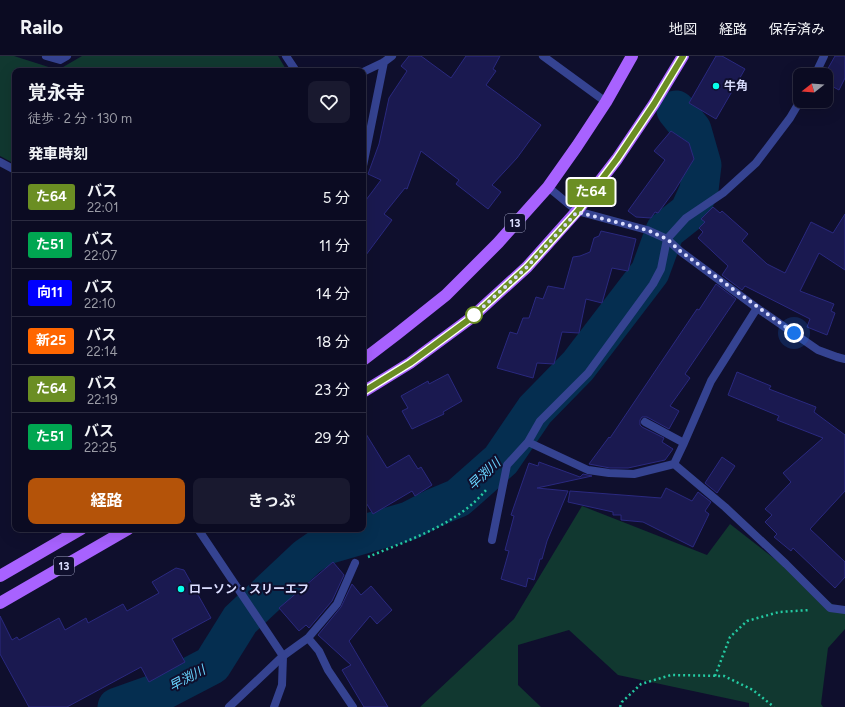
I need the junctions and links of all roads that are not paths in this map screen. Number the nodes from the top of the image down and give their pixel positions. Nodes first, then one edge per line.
1 (46, 56) edge
2 (67, 56) edge
3 (286, 56) edge
4 (392, 56) edge
5 (543, 56) edge
6 (632, 56) edge
7 (683, 56) edge
8 (824, 56) edge
9 (384, 62) junction
10 (294, 68) edge
11 (818, 68) edge
12 (366, 71) edge
13 (606, 102) junction
14 (796, 108) edge
15 (366, 151) edge
16 (0, 162) edge
17 (12, 168) edge
18 (548, 187) junction
19 (577, 212) junction
20 (667, 239) junction
21 (757, 308) junction
22 (366, 358) edge
23 (845, 359) edge
24 (366, 390) edge
25 (645, 422) dead end
26 (528, 442) junction
27 (684, 443) junction
28 (674, 464) junction
29 (76, 532) edge
30 (123, 532) edge
31 (200, 532) edge
32 (492, 540) dead end
33 (355, 563) road end
34 (0, 576) edge
35 (0, 603) edge
36 (845, 610) edge
37 (308, 638) junction
38 (283, 656) junction
39 (229, 707) edge
40 (274, 707) edge
41 (353, 707) edge

1 - 2 street
3 - 10 street
4 - 9 street
5 - 13 street
6 - 13 main road, 13
7 - 19 main road
8 - 11 street
9 - 12 street
9 - 15 street
13 - 18 main road, 13
14 - 20 street
16 - 17 street
18 - 19 street
18 - 22 main road, 13
19 - 20 street
19 - 24 main road
20 - 21 street
20 - 26 street
21 - 23 street
21 - 27 street
25 - 27 street
26 - 28 street
26 - 32 street
27 - 28 street
28 - 36 street
29 - 34 main road, 13
30 - 35 main road, 13
31 - 38 street
33 - 37 street
37 - 38 street
37 - 41 street
38 - 39 street
38 - 40 street

